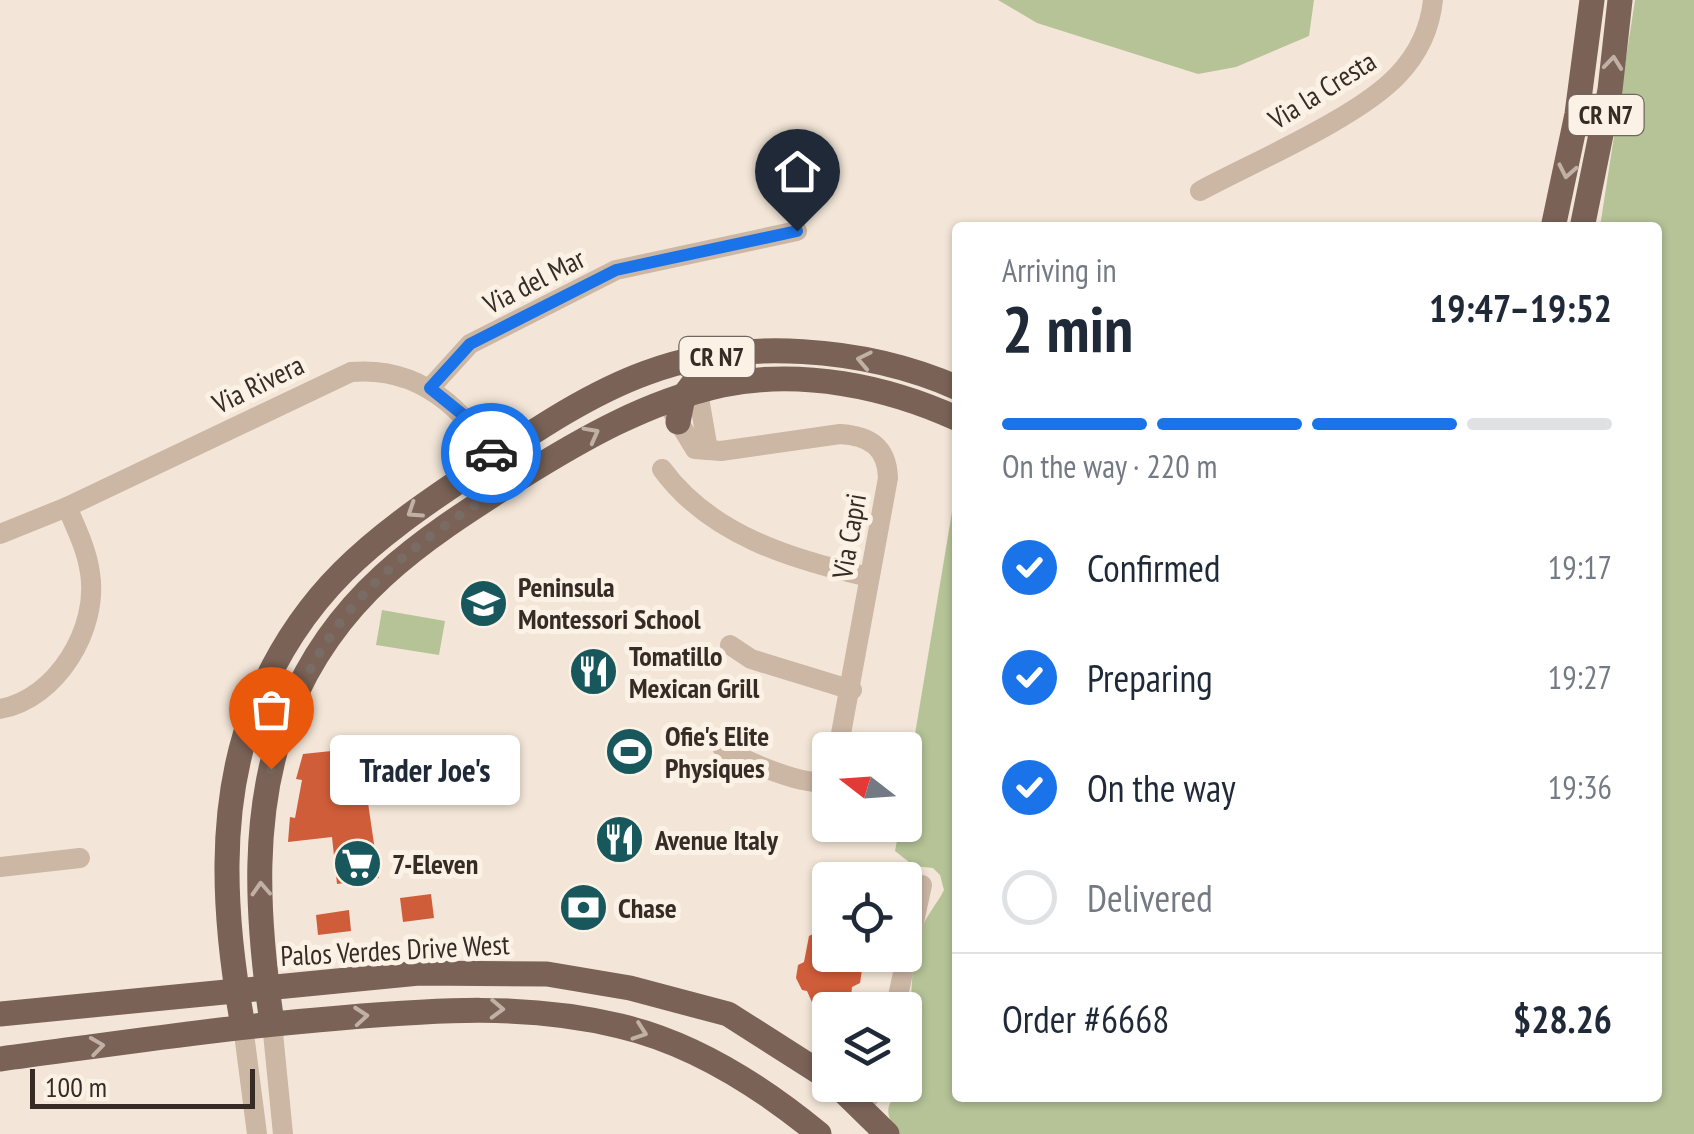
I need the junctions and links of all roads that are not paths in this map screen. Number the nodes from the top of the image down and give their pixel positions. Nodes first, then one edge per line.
1 (1432, 0) edge
2 (1592, 0) edge
3 (1620, 0) edge
4 (1200, 191) dead end
5 (1555, 222) edge
6 (1583, 222) edge
7 (797, 231) dead end
8 (746, 353) junction
9 (952, 386) edge
10 (430, 388) junction
11 (681, 403) junction
12 (952, 416) edge
13 (708, 450) junction
14 (495, 458) junction
15 (662, 469) dead end
16 (509, 484) junction
17 (67, 507) junction
18 (0, 534) edge
19 (365, 548) junction
20 (869, 577) junction
21 (730, 644) dead end
22 (316, 656) junction
23 (852, 690) junction
24 (0, 709) edge
25 (842, 732) edge
26 (722, 747) dead end
27 (812, 783) edge
28 (80, 858) dead end
29 (0, 867) edge
30 (267, 987) junction
31 (236, 990) junction
32 (0, 1014) edge
33 (272, 1023) junction
34 (243, 1026) junction
35 (0, 1059) edge
36 (812, 1068) edge
37 (857, 1102) edge
38 (864, 1102) edge
39 (861, 1105) junction
40 (257, 1134) edge
41 (283, 1134) edge
42 (819, 1134) edge
43 (887, 1134) edge

1 - 4 street, Via la Cresta
2 -> 5 main road, CR N7
6 -> 3 main road, CR N7
7 - 10 street, Via del Mar
9 -> 8 main road, CR N7
8 - 11 main road
8 - 14 main road, CR N7
10 - 14 street, Via Rivera
10 - 17 street, Via Rivera
11 - 12 main road, CR N7
11 - 13 street
11 - 13 street
16 -> 11 main road, CR N7
13 - 20 street, Via Capri
14 - 16 street, Via Rivera
14 -> 19 main road, CR N7
15 - 20 street
16 - 22 main road, CR N7
17 - 18 street, Via Rivera
17 - 24 street
19 - 22 main road
19 - 31 main road, CR N7
20 - 23 street, Via Capri
21 - 23 street
30 -> 22 main road, CR N7
23 - 25 street, Via Capri
26 - 27 street
28 - 29 street
30 - 31 main road, Palos Verdes Drive West
30 - 33 main road, CR N7
30 - 36 main road, Palos Verdes Drive West
31 - 32 main road, Palos Verdes Drive West
31 - 34 main road, CR N7
33 - 34 main road
33 - 41 street
33 -> 42 main road
35 -> 34 main road
34 - 40 street
37 - 39 main road
38 - 39 street
39 - 43 main road

